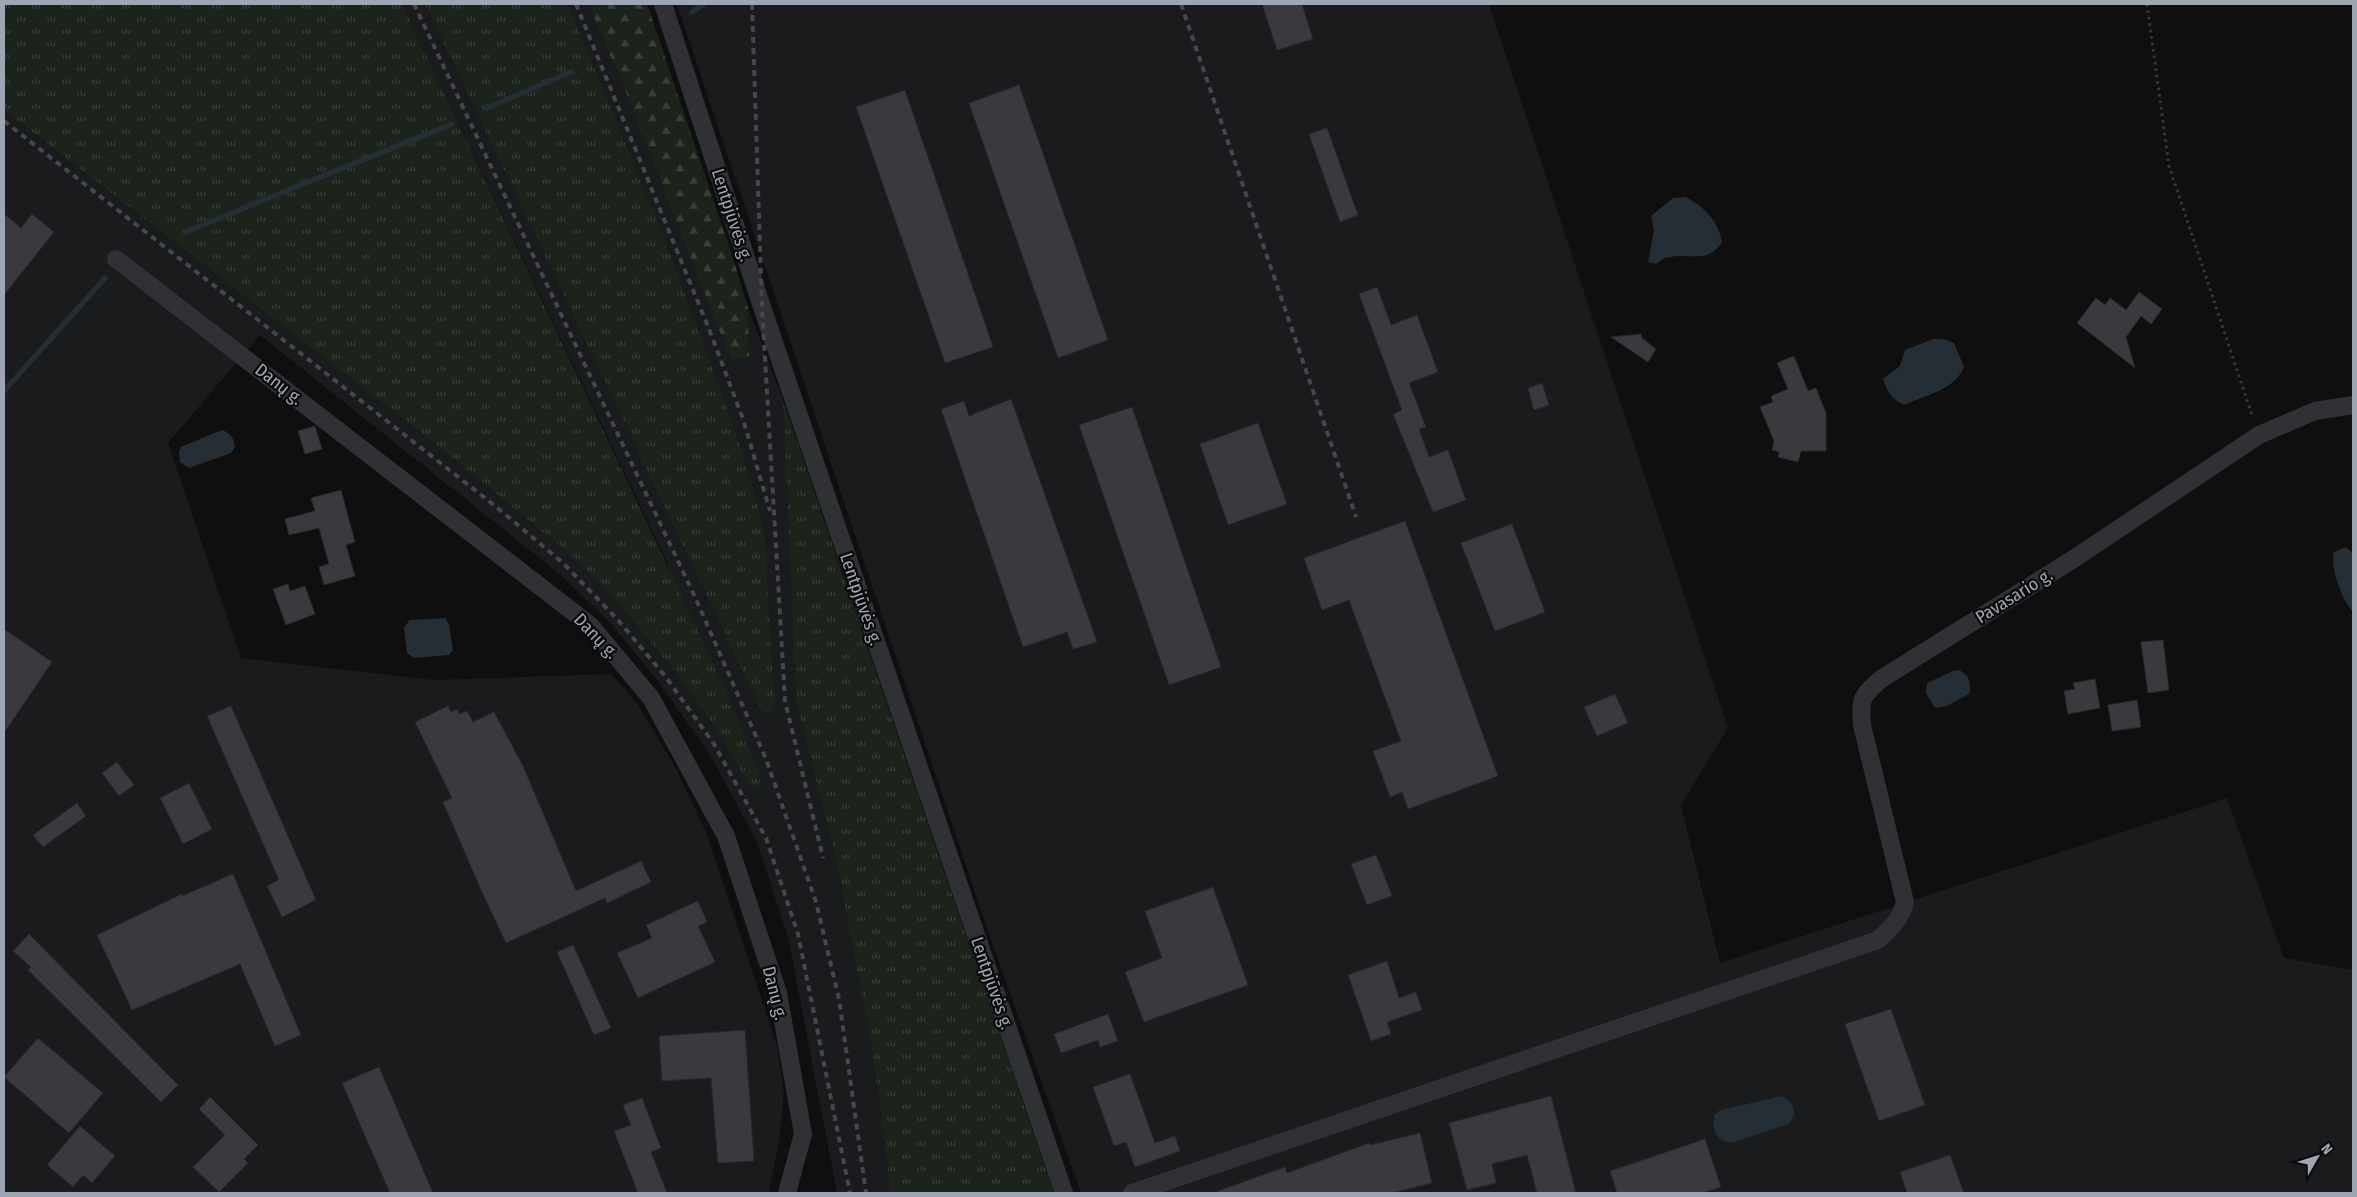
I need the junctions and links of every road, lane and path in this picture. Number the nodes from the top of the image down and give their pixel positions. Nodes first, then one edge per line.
1 (664, 4) edge
2 (2147, 4) edge
3 (116, 259) dead end
4 (2353, 405) edge
5 (2259, 435) junction
6 (787, 1193) edge
7 (1064, 1193) edge
8 (1132, 1193) edge

1 - 7 street, Lentpjūvės g.
2 - 5 path
3 - 6 street, Danų g.
4 - 5 street, Pavasario g.
5 - 8 street, Pavasario g.

